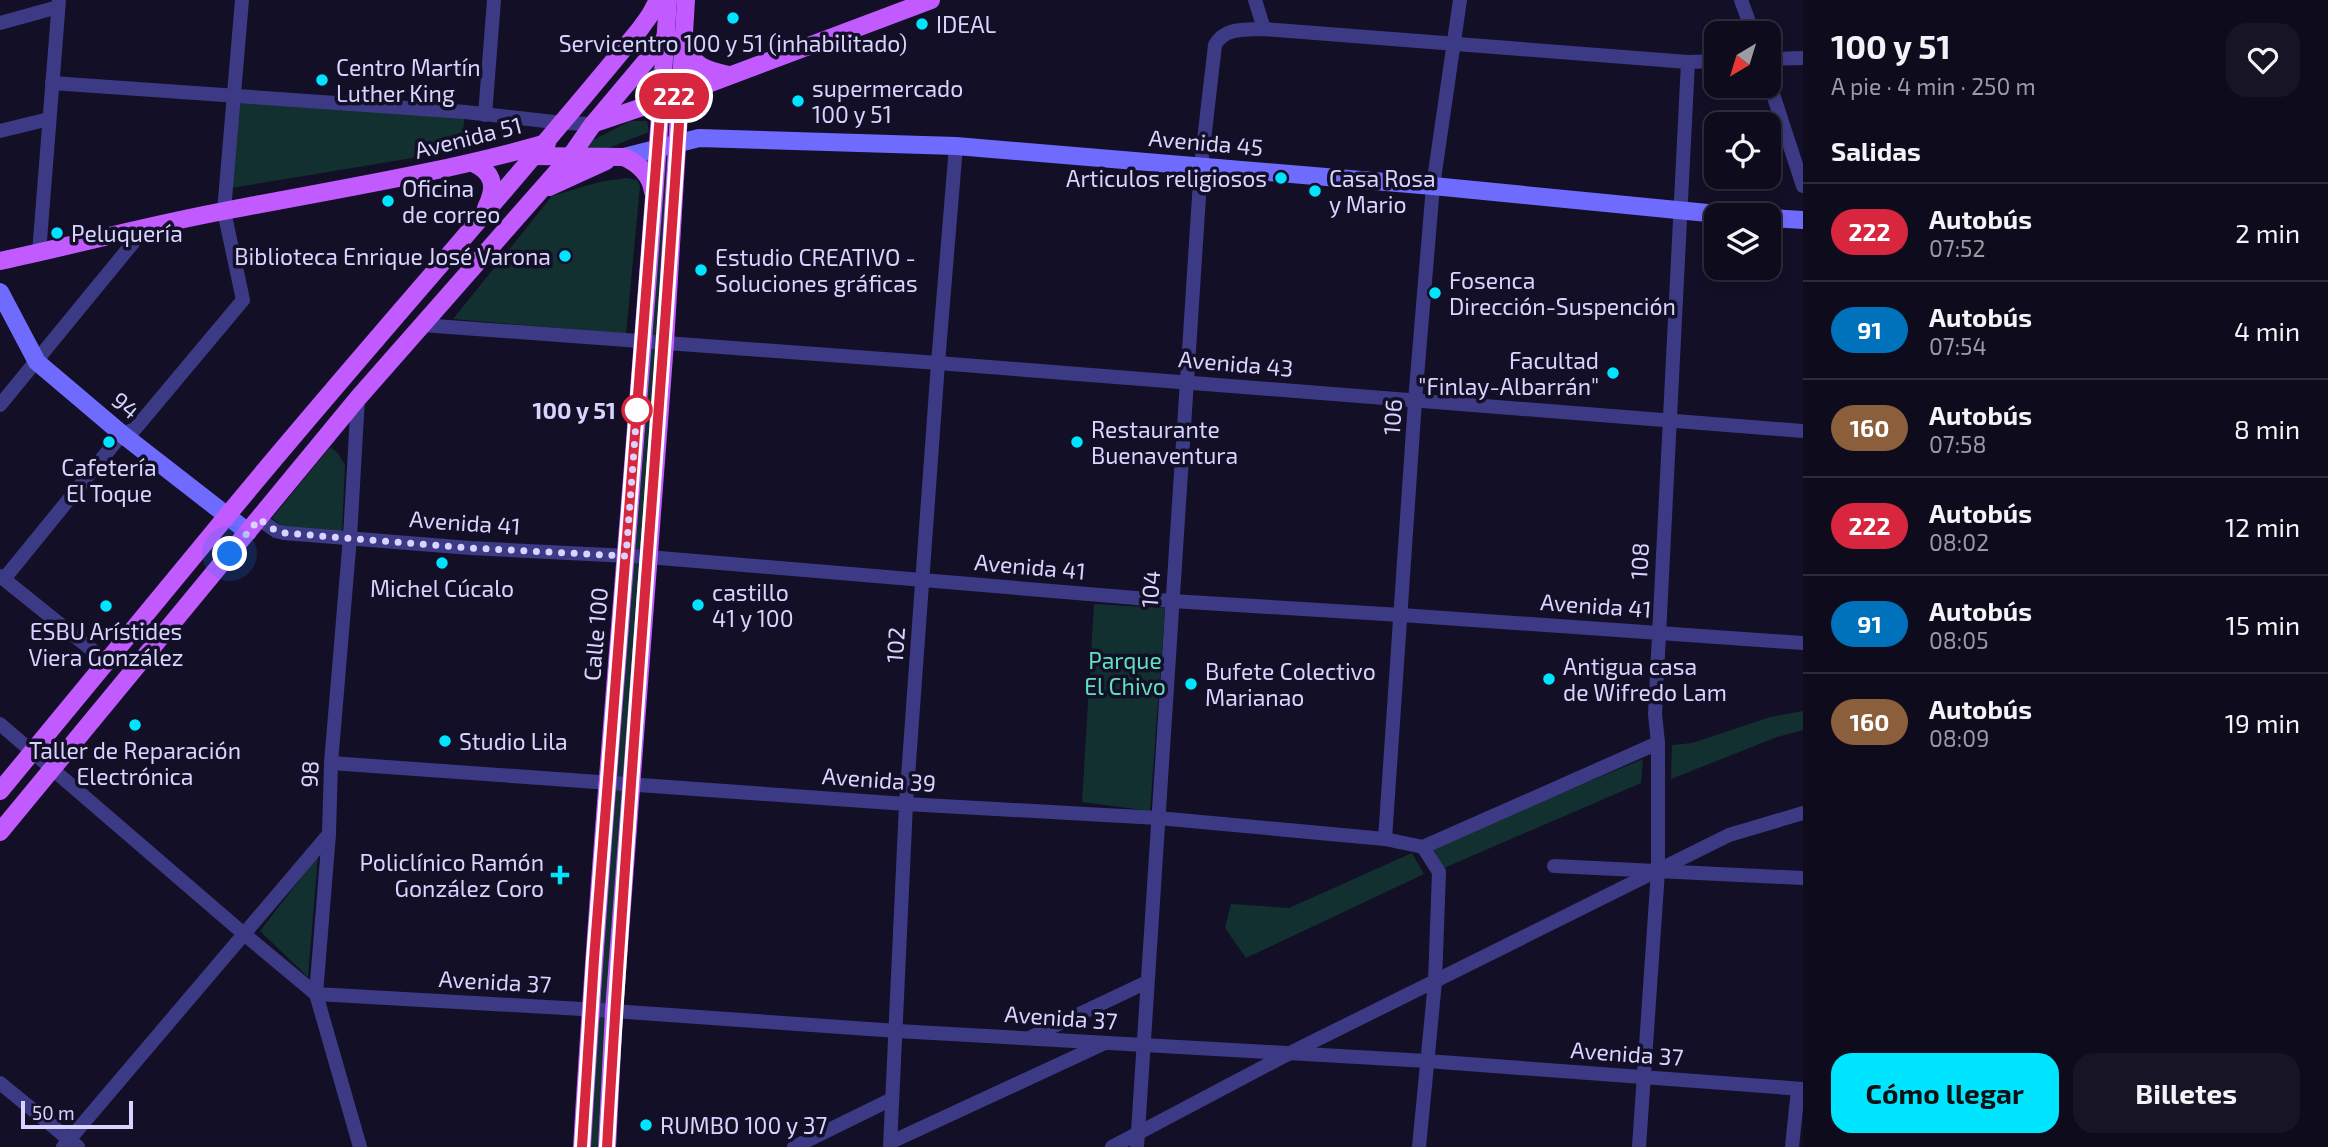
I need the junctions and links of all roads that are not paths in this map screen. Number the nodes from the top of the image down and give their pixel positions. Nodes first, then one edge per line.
1 (242, 0) edge
2 (494, 0) edge
3 (658, 0) edge
4 (668, 0) edge
5 (930, 0) edge
6 (1255, 0) edge
7 (1460, 0) edge
8 (1741, 0) edge
9 (59, 3) edge
10 (685, 5) edge
11 (1749, 21) edge
12 (0, 23) edge
13 (1264, 29) junction
14 (666, 38) junction
15 (1455, 43) junction
16 (1803, 58) edge
17 (1782, 59) edge
18 (1704, 61) edge
19 (1688, 62) junction
20 (730, 75) junction
21 (52, 83) junction
22 (681, 94) junction
23 (235, 96) junction
24 (1774, 98) edge
25 (661, 101) junction
26 (485, 115) junction
27 (49, 119) junction
28 (563, 123) junction
29 (593, 124) junction
30 (0, 131) edge
31 (678, 143) junction
32 (956, 146) junction
33 (659, 148) junction
34 (540, 149) junction
35 (570, 157) junction
36 (618, 158) junction
37 (473, 163) junction
38 (1201, 166) junction
39 (1803, 186) edge
40 (1433, 187) junction
41 (654, 198) junction
42 (532, 199) junction
43 (224, 211) junction
44 (484, 212) junction
45 (1679, 212) junction
46 (1704, 214) edge
47 (1781, 219) edge
48 (1803, 220) edge
49 (146, 227) junction
50 (100, 238) junction
51 (39, 253) junction
52 (120, 259) junction
53 (0, 261) edge
54 (0, 292) edge
55 (422, 325) junction
56 (644, 342) junction
57 (665, 343) junction
58 (37, 362) junction
59 (938, 363) junction
60 (1186, 382) junction
61 (358, 398) junction
62 (1415, 401) junction
63 (0, 405) edge
64 (1669, 420) junction
65 (1803, 431) edge
66 (122, 435) junction
67 (226, 517) junction
68 (253, 525) junction
69 (350, 537) junction
70 (626, 556) junction
71 (648, 557) junction
72 (2, 578) edge
73 (922, 581) junction
74 (1172, 601) junction
75 (1401, 615) junction
76 (1658, 634) junction
77 (1803, 643) edge
78 (107, 662) junction
79 (0, 724) edge
80 (1658, 743) junction
81 (33, 752) junction
82 (331, 763) junction
83 (52, 770) junction
84 (608, 783) junction
85 (632, 785) junction
86 (0, 791) edge
87 (906, 804) junction
88 (1803, 813) edge
89 (1158, 818) junction
90 (0, 832) edge
91 (329, 834) junction
92 (1385, 839) junction
93 (1423, 847) junction
94 (1554, 866) dead end
95 (1658, 871) junction
96 (1803, 878) edge
97 (244, 934) junction
98 (1147, 982) junction
99 (1435, 982) junction
100 (316, 993) junction
101 (590, 1010) junction
102 (614, 1011) junction
103 (897, 1031) junction
104 (1030, 1038) junction
105 (1107, 1042) junction
106 (1143, 1046) junction
107 (1288, 1054) junction
108 (1427, 1061) junction
109 (1644, 1077) junction
110 (0, 1083) edge
111 (1800, 1089) edge
112 (892, 1099) junction
113 (1137, 1141) edge
114 (70, 1144) edge
115 (890, 1145) edge
116 (360, 1147) edge
117 (582, 1147) edge
118 (607, 1147) edge
119 (794, 1147) edge
120 (1112, 1147) edge
121 (1419, 1147) edge
122 (1639, 1147) edge
123 (1792, 1147) edge

1 - 23 street
2 - 26 street
3 - 28 main road
4 - 14 main road, Calle 100
5 - 20 main road, Avenida 51
6 - 13 street
7 - 15 street, 106
8 - 11 street
9 - 12 street
9 - 21 street
10 - 14 main road
10 - 20 main road
10 - 22 main road, Calle 100
13 - 15 street
13 - 38 street, 104
14 - 25 main road, Calle 100
14 - 29 main road
15 - 19 street
15 - 40 street, 106
16 - 17 street
18 - 19 street
19 - 45 street, 108
20 - 22 main road, Avenida 51
21 - 23 street
21 - 27 street
22 - 25 main road, Avenida 51
22 - 31 main road, Calle 100
23 - 26 street
23 - 43 street
24 - 39 street
25 - 29 main road, Avenida 51
25 - 33 main road, Calle 100
26 - 28 street
27 - 30 street
27 - 51 street
28 - 29 street
28 - 34 main road
29 - 34 main road, Avenida 51
29 - 35 main road
31 - 32 street, Avenida 45
31 - 33 street, Avenida 45
31 - 57 main road, Calle 100
32 - 38 street, Avenida 45
32 - 59 street, 102
33 - 36 street, Avenida 45
33 - 41 main road, Calle 100
34 - 35 main road
34 - 37 main road, Avenida 51
34 - 44 main road
35 - 36 main road
35 - 42 main road
36 - 41 main road
36 - 42 main road
37 - 43 main road, Avenida 51
37 - 44 main road
38 - 40 street, Avenida 45
38 - 60 street, 104
40 - 45 street, Avenida 45
40 - 62 street, 106
41 - 56 main road, Calle 100
42 - 55 main road
43 - 49 main road, Avenida 51
43 - 66 street
44 - 67 main road
45 - 46 street, Avenida 45
45 - 64 street, 108
47 - 48 street
49 - 50 main road, Avenida 51
49 - 52 street
50 - 51 main road, Avenida 51
50 - 52 street
51 - 53 main road, Avenida 51
52 - 58 street
54 - 58 street, 94
55 - 56 street
55 - 61 main road
56 - 57 street, Avenida 43
56 - 70 main road, Calle 100
57 - 59 street, Avenida 43
57 - 71 main road, Calle 100
58 - 63 street
58 - 66 street, 94
59 - 60 street, Avenida 43
59 - 73 street, 102
60 - 62 street, Avenida 43
60 - 74 street, 104
61 - 68 main road
61 - 69 street, 98
62 - 64 street, Avenida 43
62 - 75 street, 106
64 - 65 street, Avenida 43
64 - 76 street, 108
66 - 67 street, 94
66 - 72 street
67 - 68 street, 94
67 - 78 main road
68 - 69 street, Avenida 41
68 - 83 main road
69 - 70 street, Avenida 41
69 - 82 street, 98
70 - 71 street, Avenida 41
70 - 84 main road, Calle 100
71 - 73 street, Avenida 41
71 - 85 main road, Calle 100
72 - 78 street
73 - 74 street, Avenida 41
73 - 87 street, 102
74 - 75 street, Avenida 41
74 - 89 street, 104
75 - 76 street, Avenida 41
75 - 92 street, 106
76 - 77 street, Avenida 41
76 - 80 street, 108
78 - 81 main road
79 - 81 street
80 - 93 street
80 - 95 street, 108
81 - 83 street
81 - 86 main road
82 - 84 street, Avenida 39
82 - 91 street, 98
83 - 90 main road
83 - 97 street
84 - 85 street, Avenida 39
84 - 101 main road, Calle 100
85 - 87 street, Avenida 39
85 - 102 main road, Calle 100
87 - 89 street, Avenida 39
87 - 103 street, 102
88 - 95 street
89 - 92 street, Avenida 39
89 - 98 street, 104
91 - 97 street
91 - 100 street, 98
92 - 93 street, Avenida 39
93 - 99 street
94 - 95 street
95 - 96 street
95 - 99 street
95 - 109 street, 108
97 - 100 street
97 - 114 street
98 - 104 street
98 - 106 street, 104
99 - 107 street
99 - 108 street
100 - 101 street, Avenida 37
100 - 116 street, 98
101 - 102 street, Avenida 37
101 - 117 main road, Calle 100
102 - 103 street, Avenida 37
102 - 118 main road, Calle 100
103 - 104 street, Avenida 37
103 - 112 street, 102
104 - 105 street, Avenida 37
105 - 106 street, Avenida 37
105 - 115 street
106 - 107 street, Avenida 37
106 - 113 street, 104
107 - 108 street, Avenida 37
107 - 113 street
108 - 109 street, Avenida 37
108 - 121 street
109 - 111 street, Avenida 37
109 - 122 street, 108
110 - 114 street
111 - 123 street
112 - 115 street, 102
112 - 119 street
113 - 120 street

